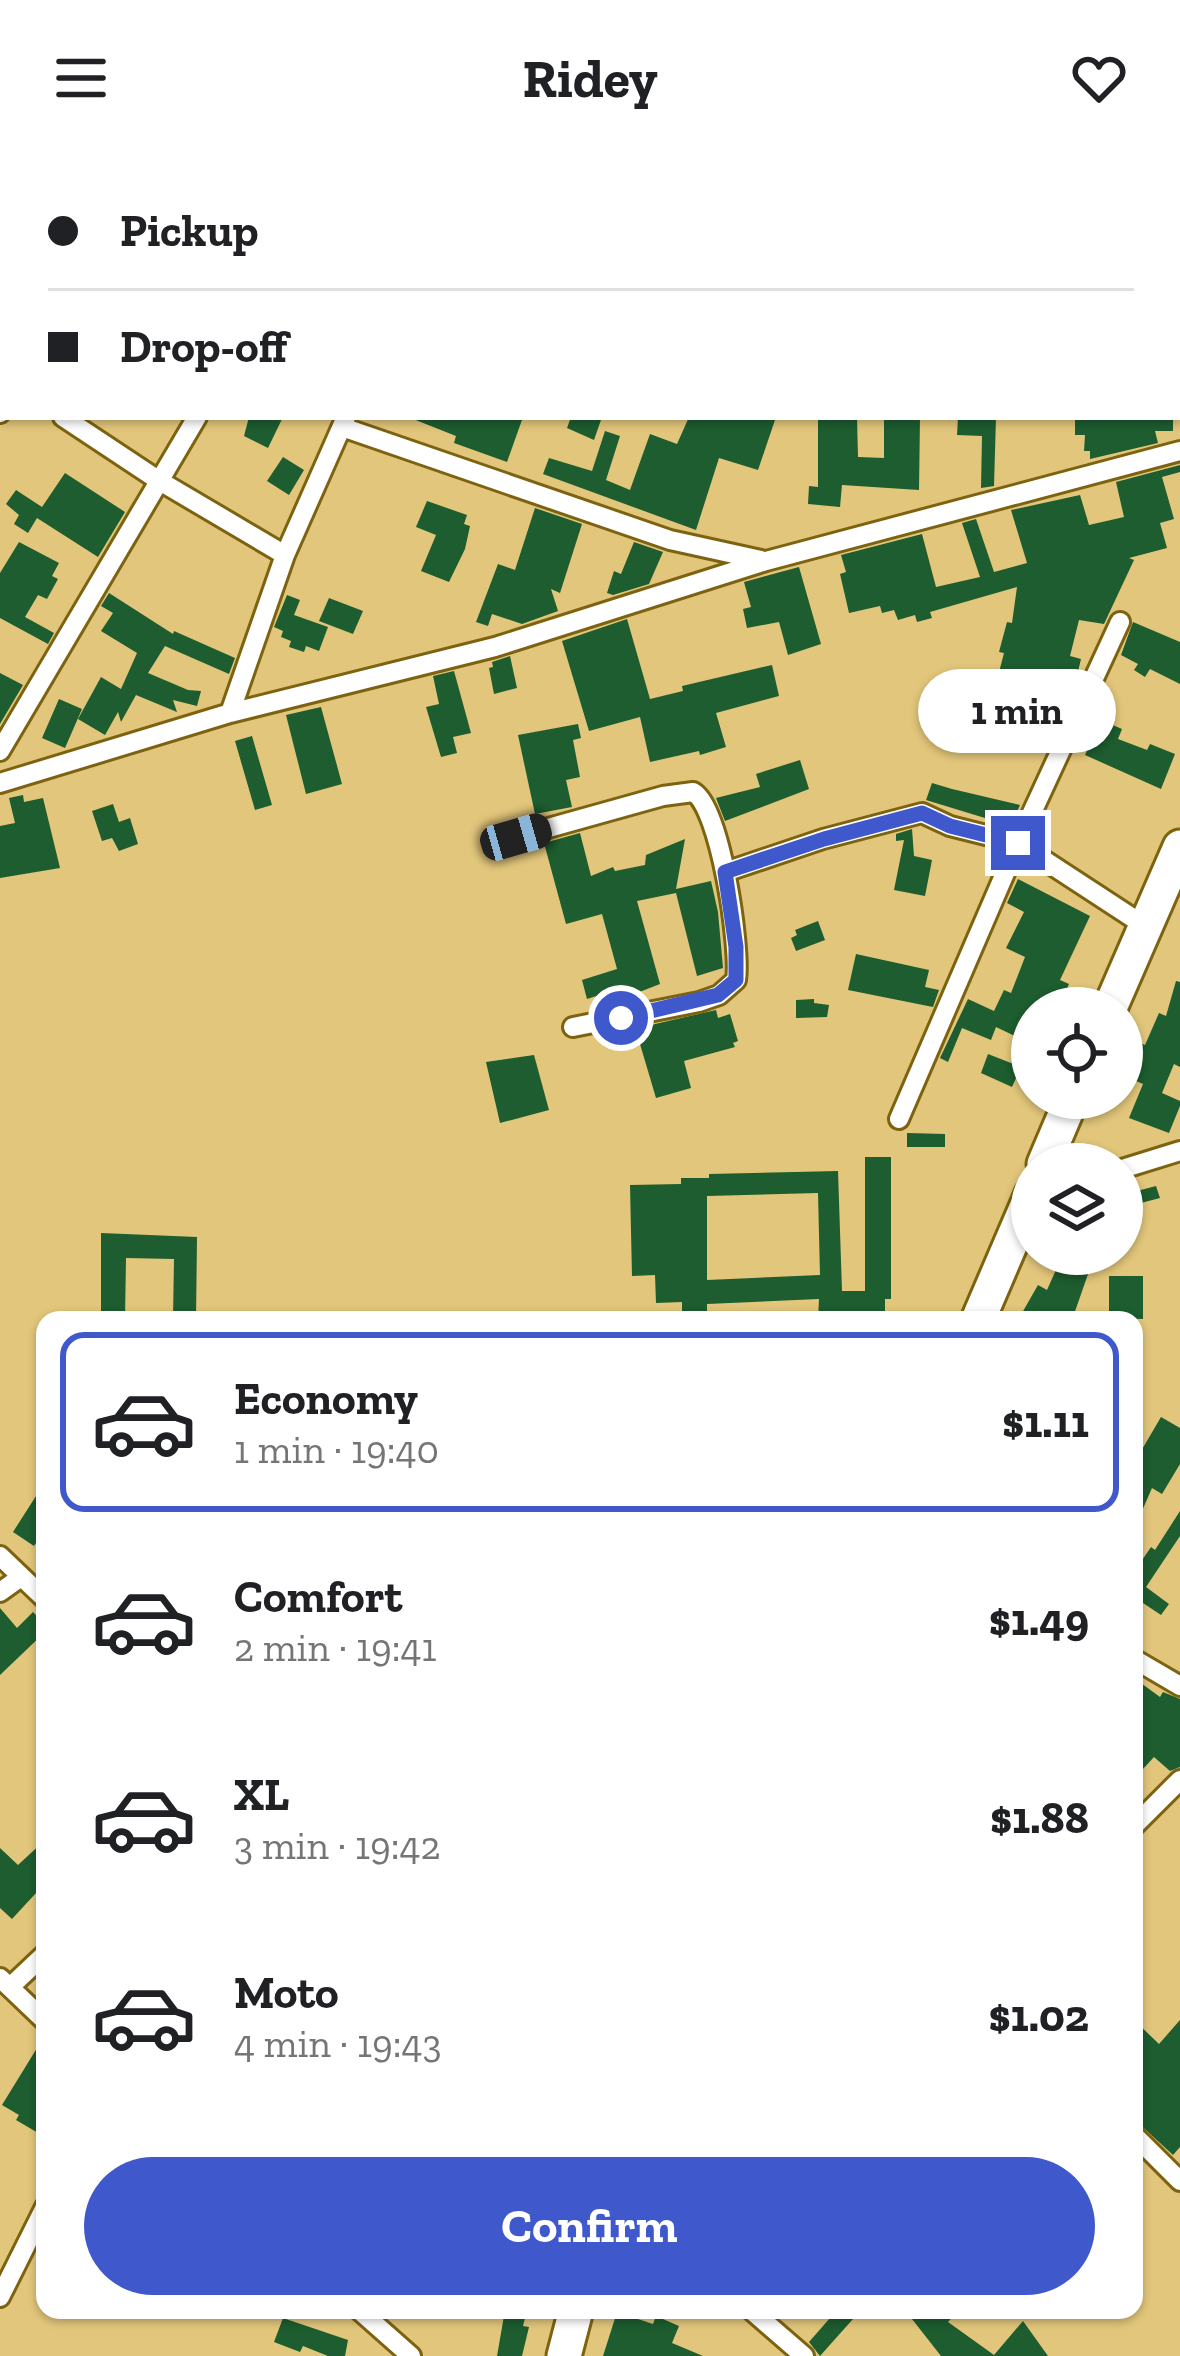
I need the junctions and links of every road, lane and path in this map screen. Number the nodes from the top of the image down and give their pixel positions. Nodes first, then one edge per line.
1 (68, 420) edge
2 (195, 420) edge
3 (344, 422) edge
4 (1180, 451) edge
5 (158, 480) junction
6 (285, 555) junction
7 (766, 561) junction
8 (1120, 622) dead end
9 (230, 713) junction
10 (0, 751) edge
11 (0, 763) edge
12 (7, 781) edge
13 (516, 837) dead end
14 (1018, 843) junction
15 (1180, 847) edge
16 (725, 872) junction
17 (1145, 926) junction
18 (1119, 987) edge
19 (573, 1028) dead end
20 (898, 1119) dead end
21 (1180, 1151) edge
22 (1143, 1162) edge
23 (1011, 1243) edge
24 (982, 1311) edge
25 (0, 1556) edge
26 (22, 1577) junction
27 (36, 1590) edge
28 (0, 1592) edge
29 (1143, 1664) edge
30 (1180, 1686) edge
31 (1180, 1780) edge
32 (1143, 1817) edge
33 (36, 1961) edge
34 (5, 1983) edge
35 (36, 2012) edge
36 (1143, 2142) edge
37 (1177, 2171) edge
38 (36, 2225) edge
39 (0, 2297) edge
40 (369, 2319) edge
41 (574, 2319) edge
42 (761, 2319) edge
43 (411, 2356) edge
44 (564, 2356) edge
45 (804, 2356) edge

1 - 5 street
2 - 5 street
3 - 6 street
3 - 7 street
4 - 7 street
5 - 6 street
5 - 10 street
6 - 9 street
7 - 9 street
8 - 14 street
9 - 12 street
11 - 12 street
13 - 16 street
14 - 16 street
14 - 17 street
14 - 20 street
15 - 17 highway
16 - 19 street
17 - 18 highway
21 - 22 street
23 - 24 highway
25 - 26 street
26 - 27 street
26 - 28 street
29 - 30 street
31 - 32 street
33 - 34 street
34 - 35 street
36 - 37 street
38 - 39 street
40 - 43 street
41 - 44 highway
42 - 45 street

